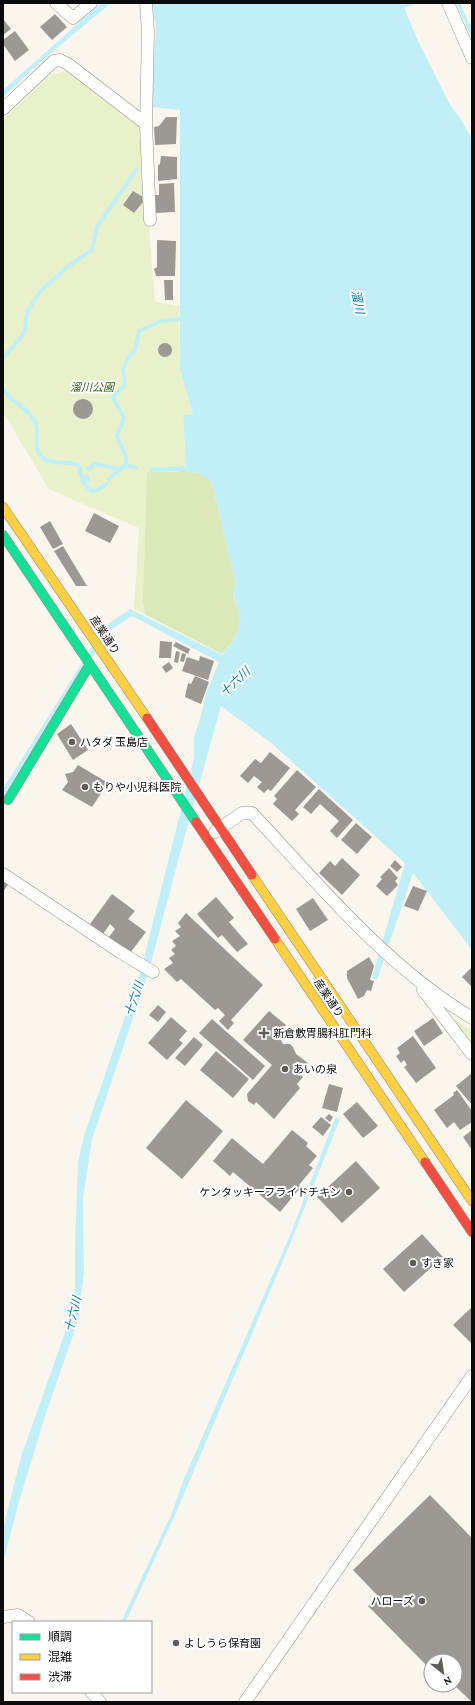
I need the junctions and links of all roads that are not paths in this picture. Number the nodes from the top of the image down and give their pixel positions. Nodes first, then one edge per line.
1 (56, 3) edge
2 (91, 3) edge
3 (146, 3) edge
4 (448, 3) edge
5 (472, 58) edge
6 (3, 110) edge
7 (146, 124) junction
8 (150, 220) dead end
9 (3, 507) edge
10 (3, 535) edge
11 (90, 664) junction
12 (5, 803) edge
13 (221, 828) junction
14 (207, 837) junction
15 (3, 874) edge
16 (153, 972) dead end
17 (412, 975) junction
18 (472, 1018) edge
19 (472, 1054) edge
20 (472, 1201) edge
21 (472, 1232) edge
22 (472, 1376) edge
23 (3, 1617) edge
24 (27, 1621) edge
25 (92, 1693) edge
26 (100, 1702) edge
27 (245, 1702) edge

1 - 2 street
3 - 7 street
4 - 5 street
6 - 7 street
7 - 8 street
9 - 13 street, 産業通り
10 - 11 street
11 - 12 street
11 - 14 street, 産業通り
13 - 14 street
13 - 17 street
13 - 20 street, 産業通り
14 - 21 street, 産業通り
15 - 16 street
17 - 18 street
17 - 19 street
22 - 27 street
23 - 24 street
25 - 26 street

